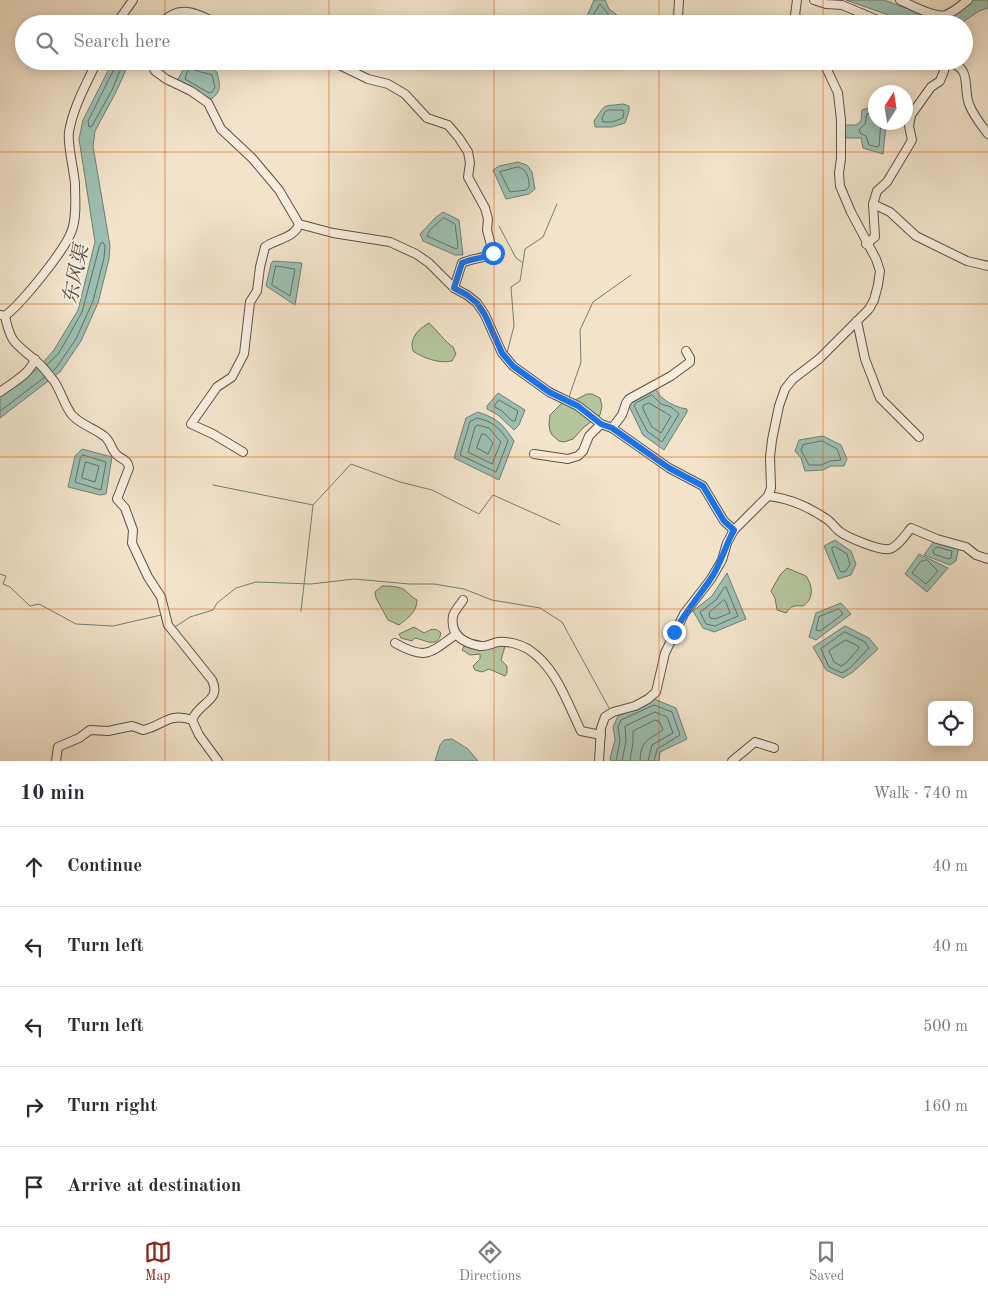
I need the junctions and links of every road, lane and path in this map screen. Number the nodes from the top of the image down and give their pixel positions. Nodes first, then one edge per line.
1 (133, 0) edge
2 (679, 0) edge
3 (814, 0) edge
4 (900, 0) edge
5 (968, 0) edge
6 (794, 2) edge
7 (122, 15) edge
8 (170, 15) edge
9 (198, 15) edge
10 (678, 15) edge
11 (795, 15) edge
12 (866, 15) edge
13 (934, 15) edge
14 (947, 15) edge
15 (93, 70) edge
16 (154, 70) edge
17 (351, 70) edge
18 (827, 70) edge
19 (944, 70) edge
20 (963, 70) edge
21 (988, 134) edge
22 (872, 204) junction
23 (299, 224) junction
24 (866, 244) junction
25 (988, 266) edge
26 (454, 288) junction
27 (2, 316) edge
28 (857, 321) junction
29 (686, 351) dead end
30 (37, 362) junction
31 (0, 392) edge
32 (601, 424) junction
33 (612, 428) junction
34 (919, 437) dead end
35 (243, 452) dead end
36 (534, 454) dead end
37 (768, 496) junction
38 (734, 530) junction
39 (988, 559) edge
40 (463, 600) dead end
41 (455, 634) junction
42 (395, 642) dead end
43 (192, 720) junction
44 (601, 735) junction
45 (774, 748) dead end
46 (56, 761) edge
47 (218, 761) edge
48 (599, 761) edge
49 (732, 761) edge

1 - 7 street
2 - 10 street
3 - 12 street
4 - 13 street
5 - 14 street
6 - 11 street
8 - 9 street
15 - 27 street
16 - 23 street
17 - 26 street
18 - 24 street
19 - 22 street
20 - 21 street
22 - 24 street
22 - 25 street
23 - 26 street
23 - 35 street
24 - 28 street
26 - 32 street
27 - 30 street
28 - 34 street
28 - 37 street
29 - 33 street
30 - 31 street
30 - 43 street
32 - 33 street
32 - 36 street
33 - 38 street
37 - 38 street
37 - 39 street
38 - 44 street
40 - 41 street
41 - 42 street
41 - 44 street
43 - 46 street
43 - 47 street
44 - 48 street
45 - 49 street

